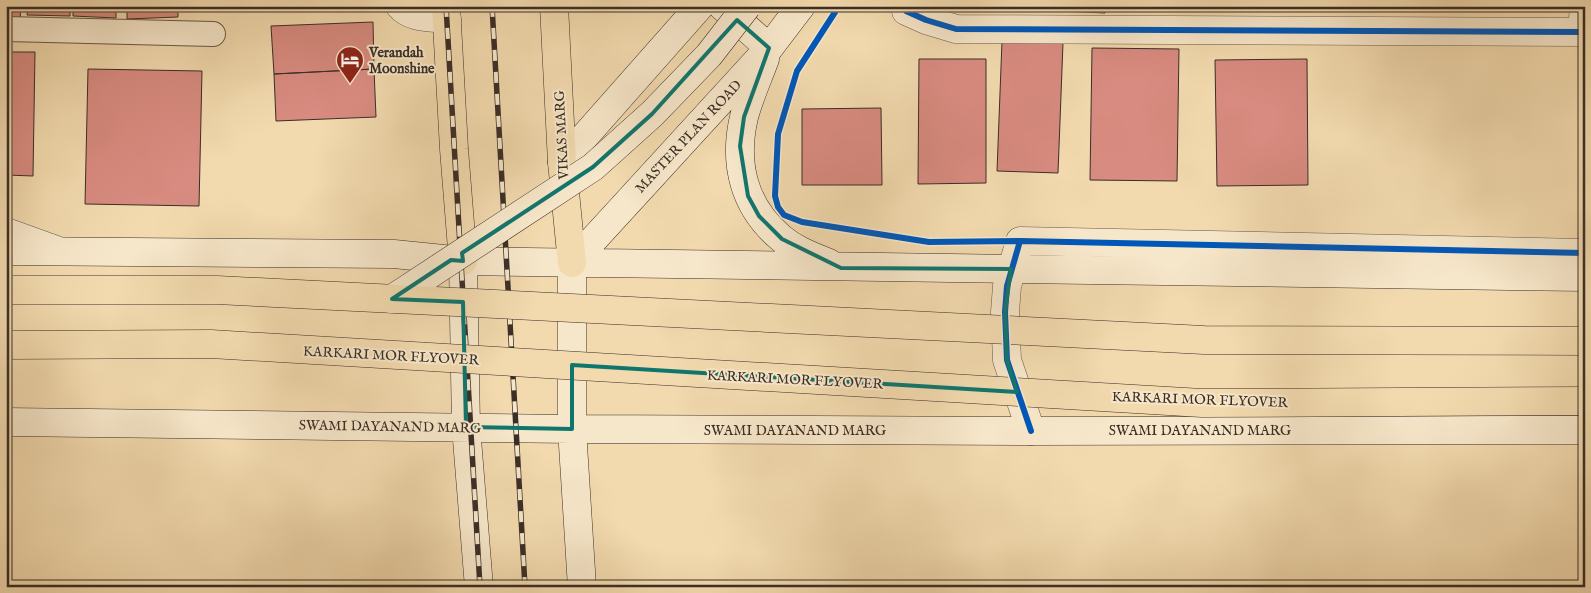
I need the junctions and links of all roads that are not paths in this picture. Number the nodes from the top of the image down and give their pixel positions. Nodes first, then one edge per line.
1 (400, 6) edge
2 (554, 6) edge
3 (700, 6) edge
4 (722, 6) edge
5 (747, 6) edge
6 (801, 6) edge
7 (904, 6) edge
8 (447, 13) edge
9 (1584, 23) edge
10 (6, 29) edge
11 (213, 34) dead end
12 (769, 48) junction
13 (562, 162) junction
14 (6, 232) edge
15 (6, 251) edge
16 (57, 251) junction
17 (1585, 253) edge
18 (463, 261) junction
19 (572, 263) junction
20 (841, 268) junction
21 (1011, 269) junction
22 (1585, 276) edge
23 (6, 290) edge
24 (392, 299) junction
25 (1585, 342) edge
26 (6, 345) edge
27 (1585, 401) edge
28 (6, 422) edge
29 (466, 427) junction
30 (572, 429) junction
31 (1585, 430) edge
32 (1030, 431) junction
33 (581, 582) edge
34 (479, 584) edge

1 - 8 main road
2 - 13 main road, VIKAS MARG
3 - 13 main road
4 - 12 main road
5 - 24 main road, bridge
6 - 12 main road, MASTER PLAN ROAD
7 - 9 main road
8 - 18 main road
10 - 11 lane
12 - 19 main road, MASTER PLAN ROAD
12 - 20 main road
13 - 19 main road, VIKAS MARG
14 - 16 main road
15 - 16 main road
16 - 18 main road
17 - 21 main road
18 - 19 main road
18 - 29 main road
19 - 20 main road
19 - 30 main road
20 - 21 main road
21 - 22 main road
21 - 32 main road
23 - 24 main road, bridge
24 - 25 main road, bridge
26 - 27 main road, KARKARI MOR FLYOVER, bridge
28 - 29 main road, SWAMI DAYANAND MARG
29 - 30 main road, SWAMI DAYANAND MARG
29 - 34 main road
30 - 32 main road, SWAMI DAYANAND MARG
30 - 33 main road
31 - 32 main road, SWAMI DAYANAND MARG

